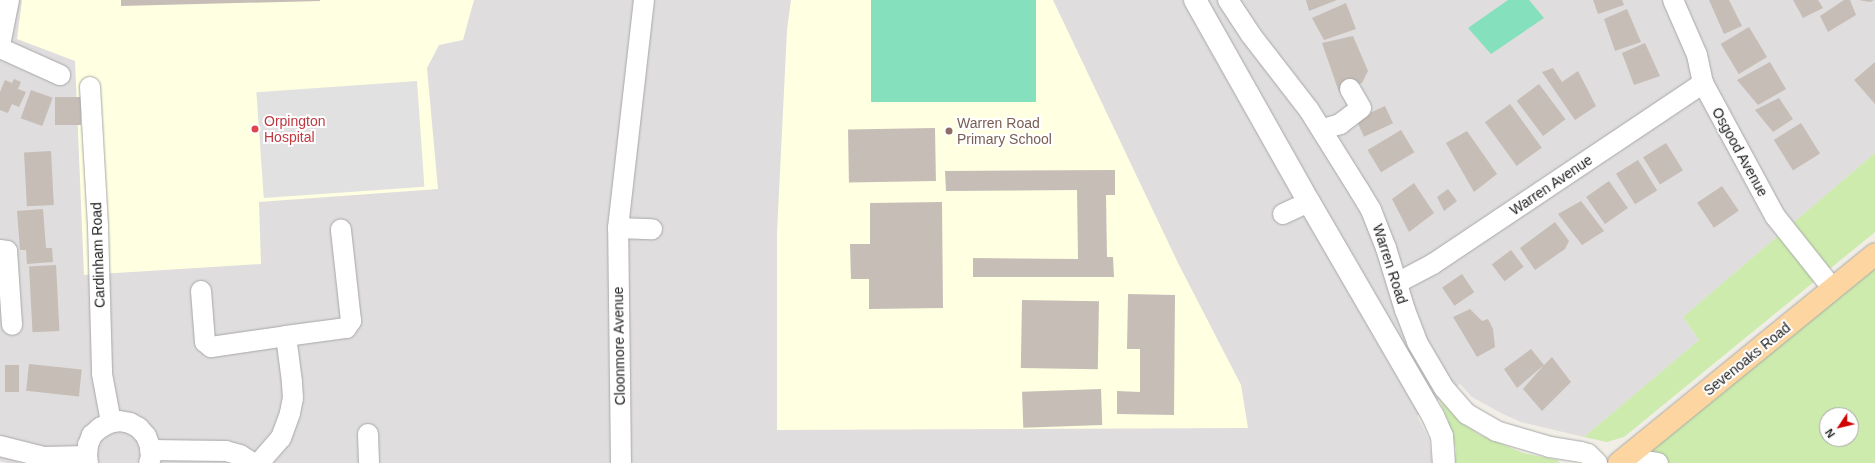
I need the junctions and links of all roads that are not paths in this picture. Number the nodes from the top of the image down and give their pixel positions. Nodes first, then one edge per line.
1 (9, 0) edge
2 (644, 0) edge
3 (1195, 0) edge
4 (1228, 0) edge
5 (1673, 0) edge
6 (0, 45) edge
7 (0, 48) edge
8 (60, 75) dead end
9 (1703, 83) junction
10 (90, 87) dead end
11 (1350, 89) dead end
12 (1323, 129) junction
13 (1309, 202) junction
14 (1283, 214) dead end
15 (618, 228) junction
16 (652, 229) dead end
17 (341, 230) dead end
18 (0, 250) edge
19 (1875, 254) edge
20 (1397, 282) junction
21 (1833, 289) junction
22 (201, 291) dead end
23 (12, 325) dead end
24 (286, 336) junction
25 (111, 422) junction
26 (368, 434) dead end
27 (0, 446) edge
28 (150, 457) edge
29 (1624, 458) edge
30 (88, 460) edge
31 (253, 463) edge
32 (259, 463) edge
33 (369, 463) edge
34 (621, 463) edge
35 (1444, 463) edge
36 (1597, 463) edge
37 (1658, 463) edge

1 - 6 street
2 - 15 street, Cloonmore Avenue
3 - 13 street
4 - 12 street, Warren Road
5 - 9 street, Osgood Avenue
7 - 8 street
9 - 20 street, Warren Avenue
9 - 21 street, Osgood Avenue
10 - 25 street, Cardinham Road
11 - 12 street
12 - 20 street, Warren Road
13 - 14 street
13 - 35 street
15 - 16 street
15 - 34 street, Cloonmore Avenue
17 - 24 street
18 - 23 street
19 - 21 main road, Sevenoaks Road
20 - 36 street, Warren Road
21 - 29 main road, Sevenoaks Road
22 - 24 street
24 - 32 street
25 - 28 street
25 - 30 street
26 - 33 street
27 - 30 street
28 - 31 street
29 - 37 street

